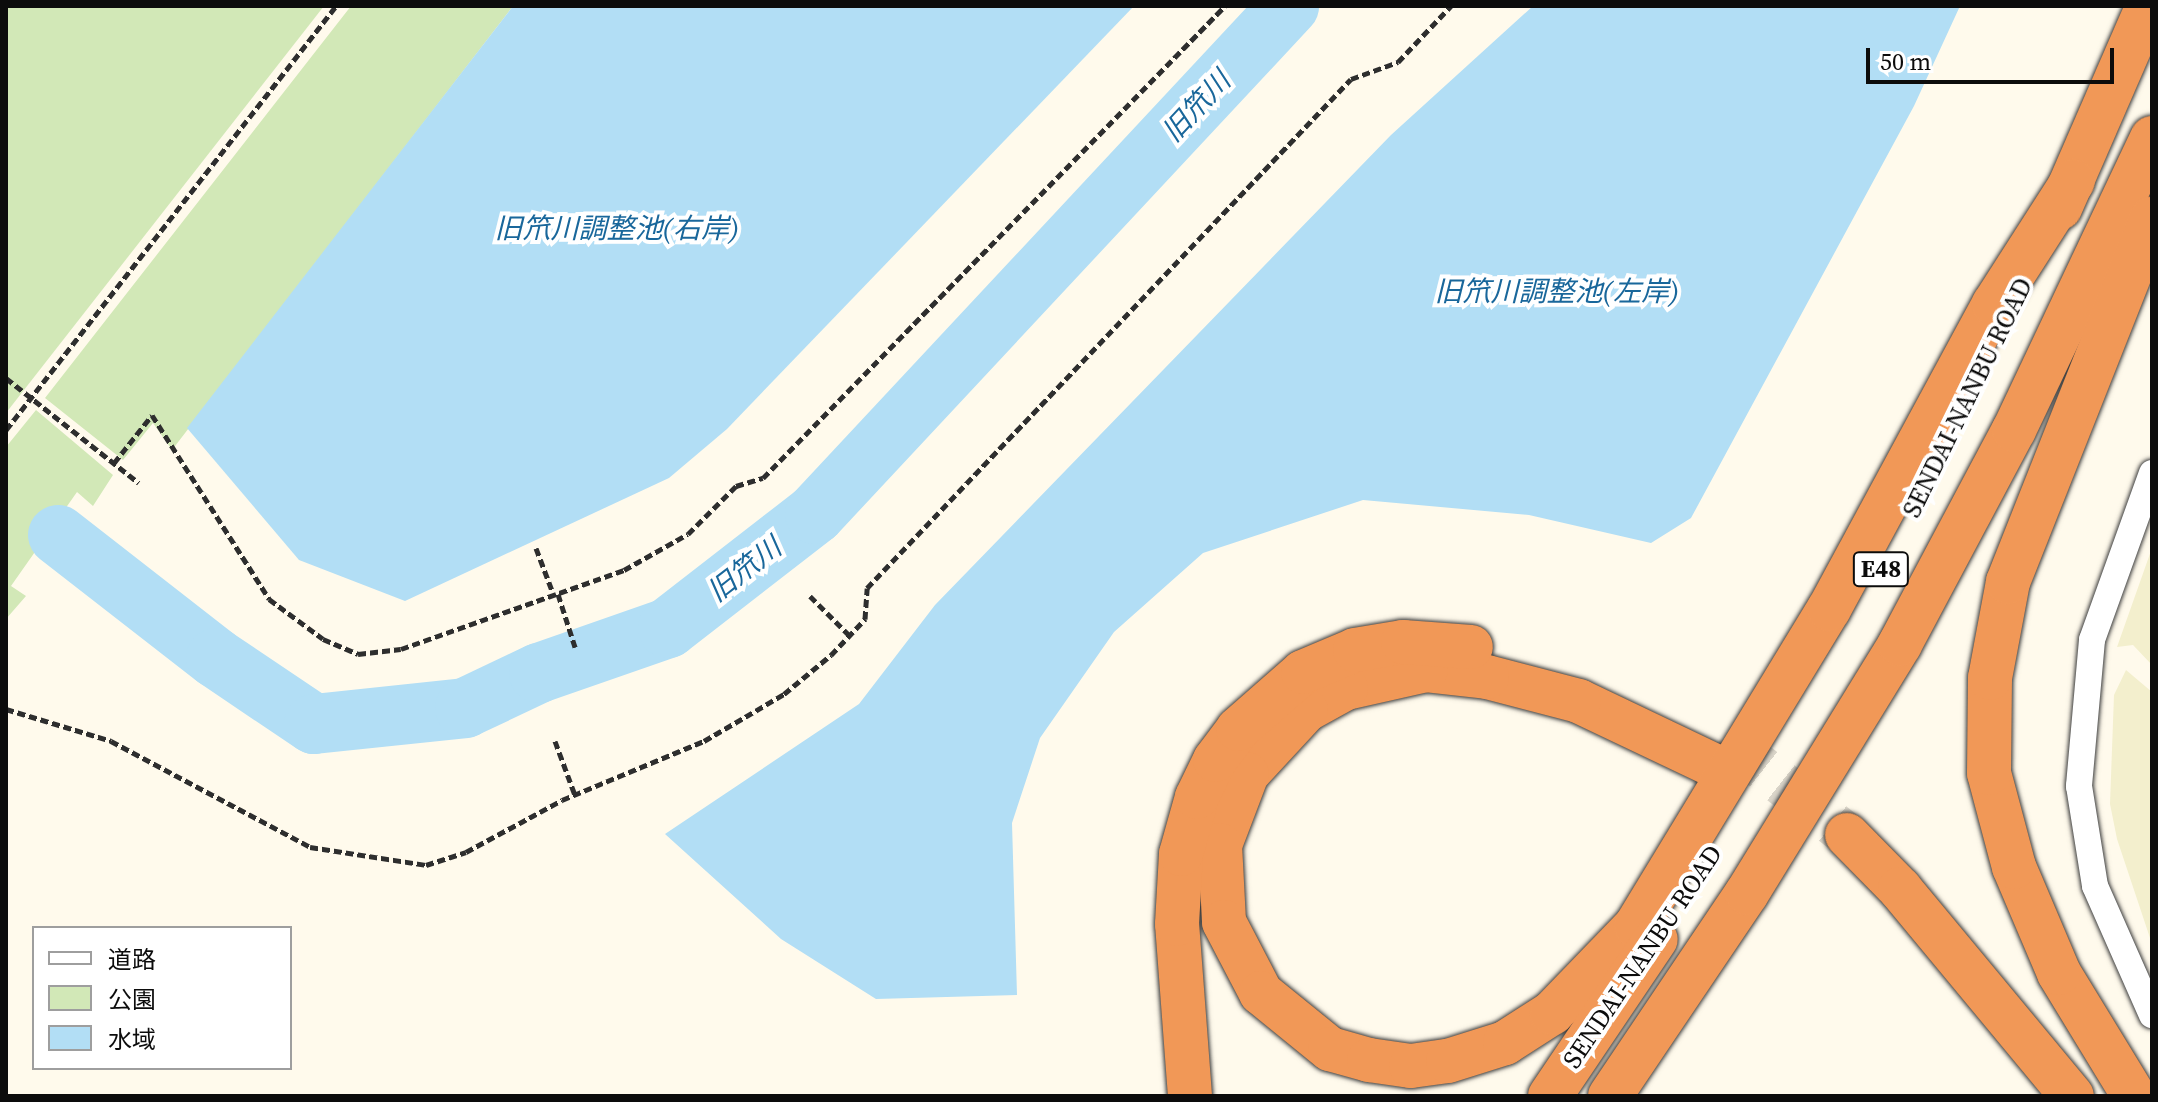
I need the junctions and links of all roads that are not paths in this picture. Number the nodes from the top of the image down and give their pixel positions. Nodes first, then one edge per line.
1 (2148, 6) edge
2 (2152, 138) edge
3 (2073, 181) junction
4 (2152, 218) edge
5 (2152, 473) edge
6 (2152, 1015) edge
7 (1190, 1096) edge
8 (1550, 1096) edge
9 (1610, 1096) edge
10 (2037, 1096) edge
11 (2072, 1096) edge
12 (2134, 1096) edge

1 - 3 highway, SENDAI-NANBU ROAD / E48
2 - 9 highway, SENDAI-NANBU ROAD / E48
3 - 7 highway
3 - 8 highway, SENDAI-NANBU ROAD / E48
4 - 12 highway
5 - 6 street
10 - 11 highway

